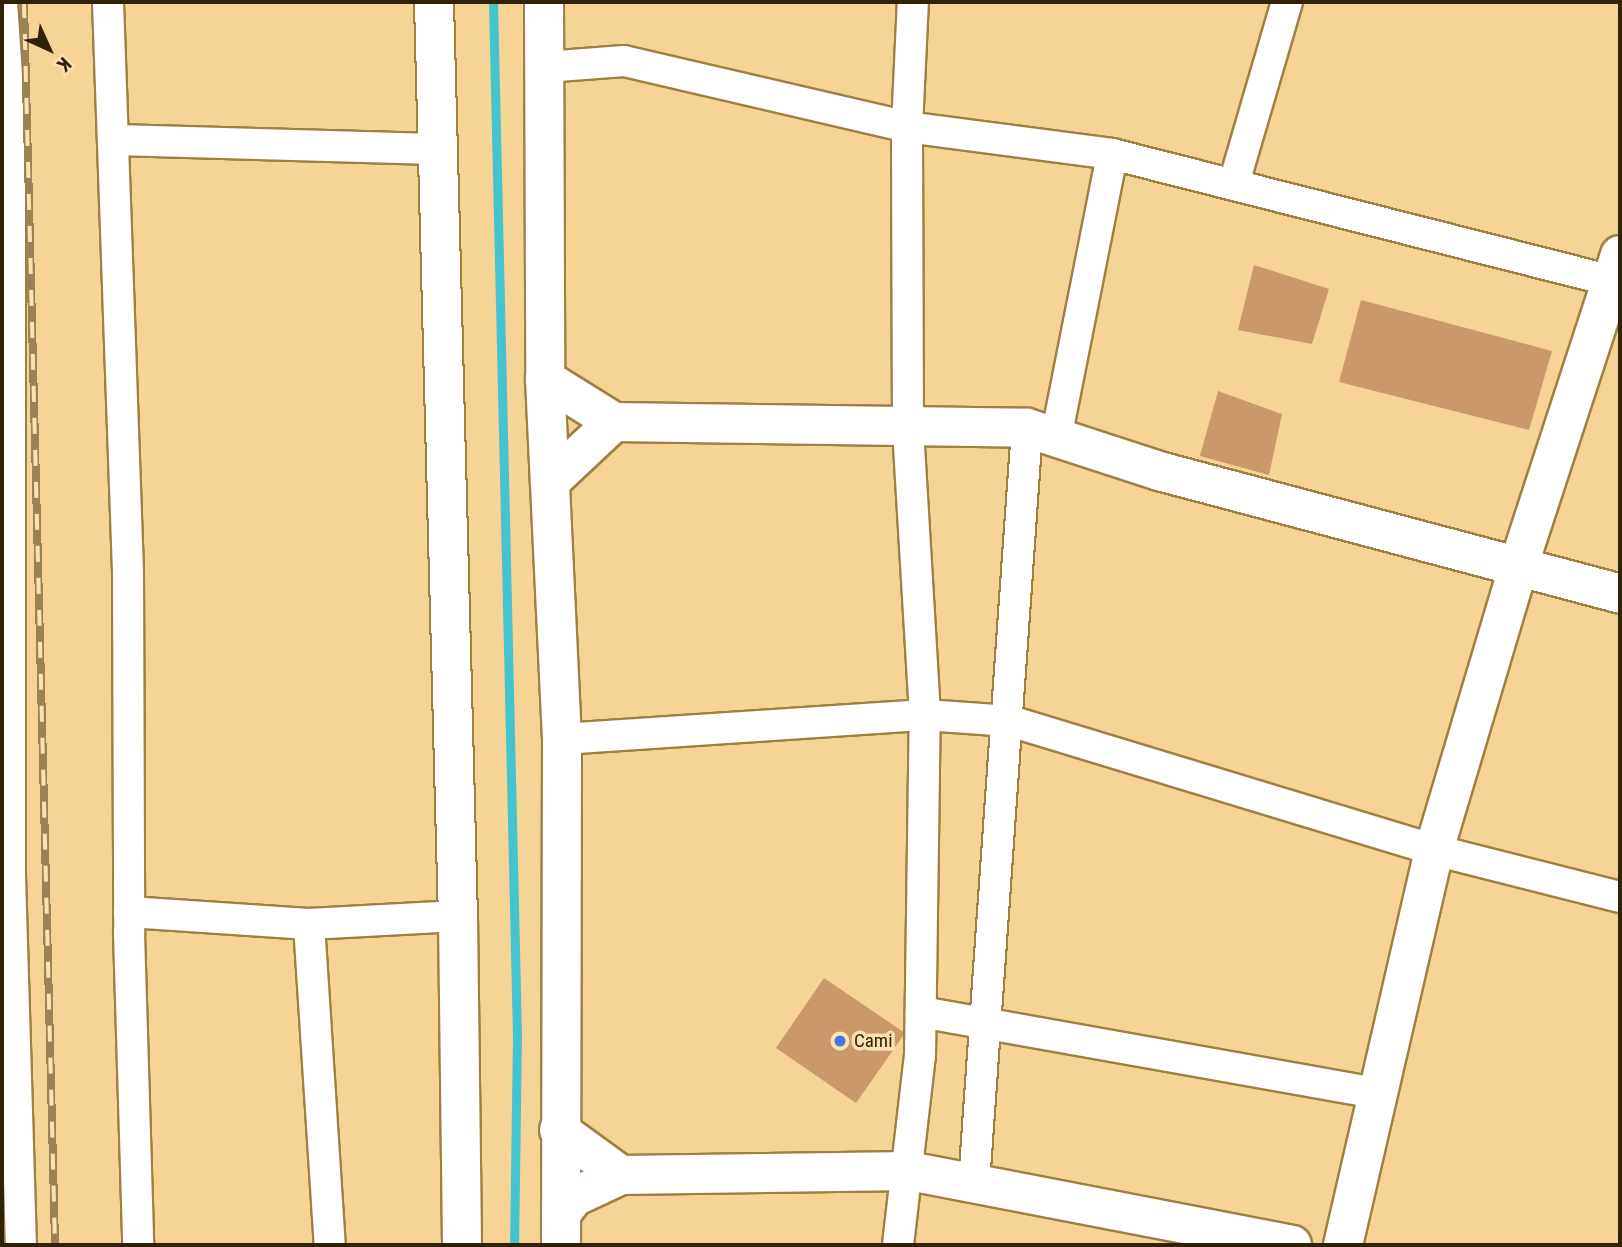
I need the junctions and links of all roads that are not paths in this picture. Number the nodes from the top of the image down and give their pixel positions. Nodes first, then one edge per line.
1 (2, 2) edge
2 (108, 2) edge
3 (434, 2) edge
4 (544, 2) edge
5 (913, 2) edge
6 (1287, 2) edge
7 (545, 67) junction
8 (907, 127) junction
9 (114, 140) junction
10 (437, 149) junction
11 (1112, 154) junction
12 (1234, 183) junction
13 (1617, 273) edge
14 (545, 379) junction
15 (614, 422) junction
16 (908, 429) junction
17 (1041, 433) junction
18 (550, 482) junction
19 (1519, 564) junction
20 (1620, 594) edge
21 (925, 715) junction
22 (1010, 721) junction
23 (562, 739) junction
24 (1434, 850) junction
25 (6, 883) edge
26 (1620, 897) edge
27 (129, 912) junction
28 (458, 916) junction
29 (309, 924) junction
30 (922, 1013) junction
31 (986, 1024) junction
32 (1378, 1093) junction
33 (559, 1130) junction
34 (909, 1171) junction
35 (621, 1175) junction
36 (974, 1183) junction
37 (561, 1229) edge
38 (21, 1245) edge
39 (138, 1245) edge
40 (330, 1245) edge
41 (462, 1245) edge
42 (898, 1245) edge
43 (1292, 1245) edge
44 (1343, 1245) edge

1 - 25 street
2 - 9 street
3 - 10 street
4 - 7 street
5 - 8 street
6 - 12 street
7 - 8 street
7 - 14 street
8 - 11 street
8 - 16 street
9 - 10 street
9 - 27 street
10 - 28 street
11 - 12 street
11 - 17 street
12 - 13 street
13 - 19 street
14 - 15 street
14 - 18 street
15 - 16 street
15 - 18 street
16 - 17 street
16 - 21 street
17 - 19 street
17 - 22 street
18 - 23 street
19 - 20 street
19 - 24 street
21 - 22 street
21 - 23 street
21 - 30 street
22 - 24 street
22 - 31 street
23 - 33 street
24 - 26 street
24 - 32 street
25 - 38 street
27 - 29 street
27 - 39 street
28 - 29 street
28 - 41 street
29 - 40 street
30 - 31 street
30 - 34 street
31 - 32 street
31 - 36 street
32 - 44 street
33 - 35 street
33 - 37 street
34 - 35 street
34 - 36 street
34 - 42 street
35 - 37 street
36 - 43 street

